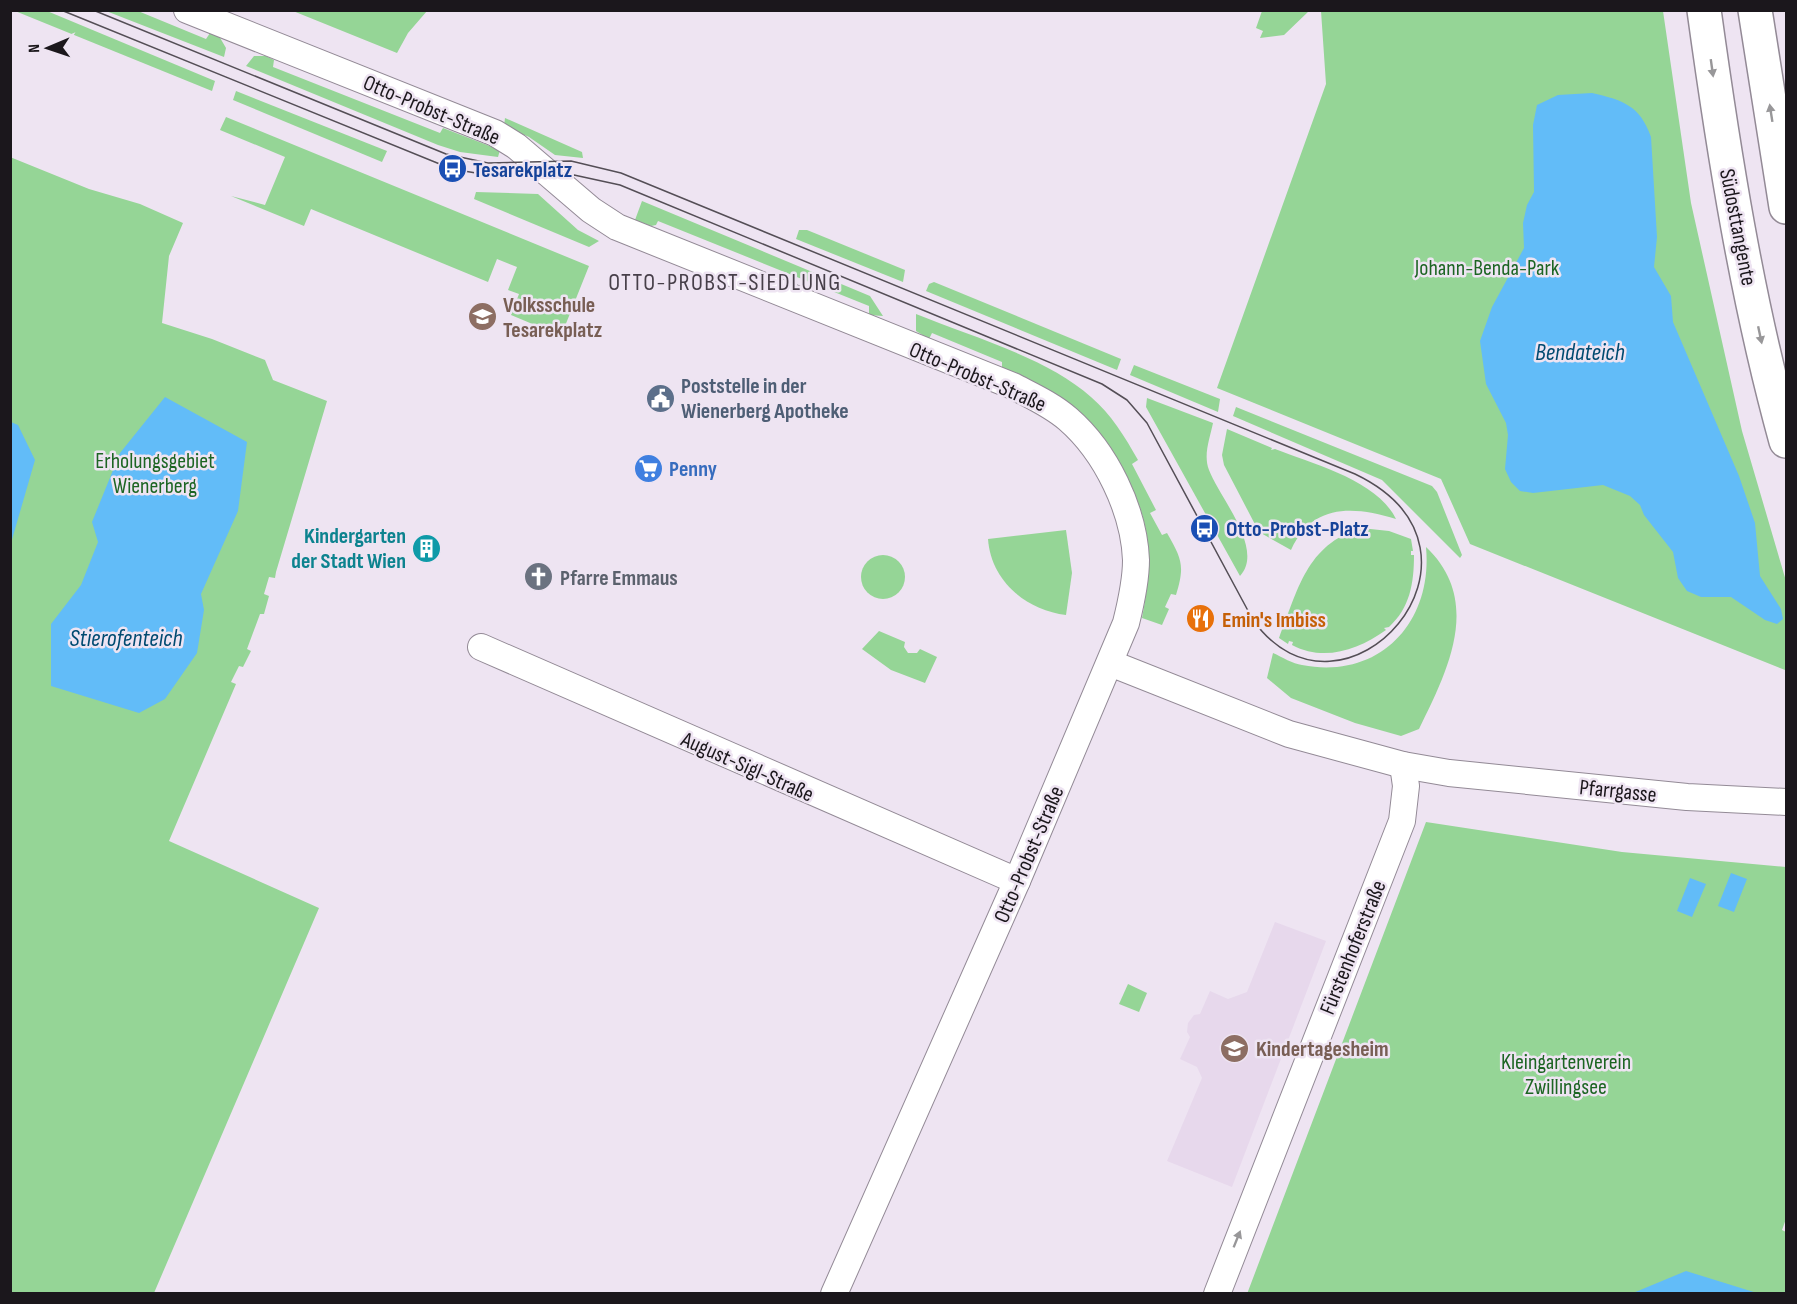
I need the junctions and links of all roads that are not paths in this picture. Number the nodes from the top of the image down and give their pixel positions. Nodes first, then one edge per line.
1 (188, 10) edge
2 (1704, 10) edge
3 (1755, 10) edge
4 (1786, 207) edge
5 (1784, 431) edge
6 (481, 647) dead end
7 (1110, 663) junction
8 (1403, 765) junction
9 (1786, 802) edge
10 (1017, 881) junction
11 (834, 1293) edge
12 (1217, 1293) edge

1 - 7 street, Otto-Probst-Straße
2 -> 5 highway, Südosttangente
4 -> 3 highway
6 - 10 street, August-Sigl-Straße
7 - 8 street
7 - 10 street, Otto-Probst-Straße
8 - 9 street, Pfarrgasse
12 -> 8 street, Fürstenhoferstraße
10 - 11 street, Otto-Probst-Straße

